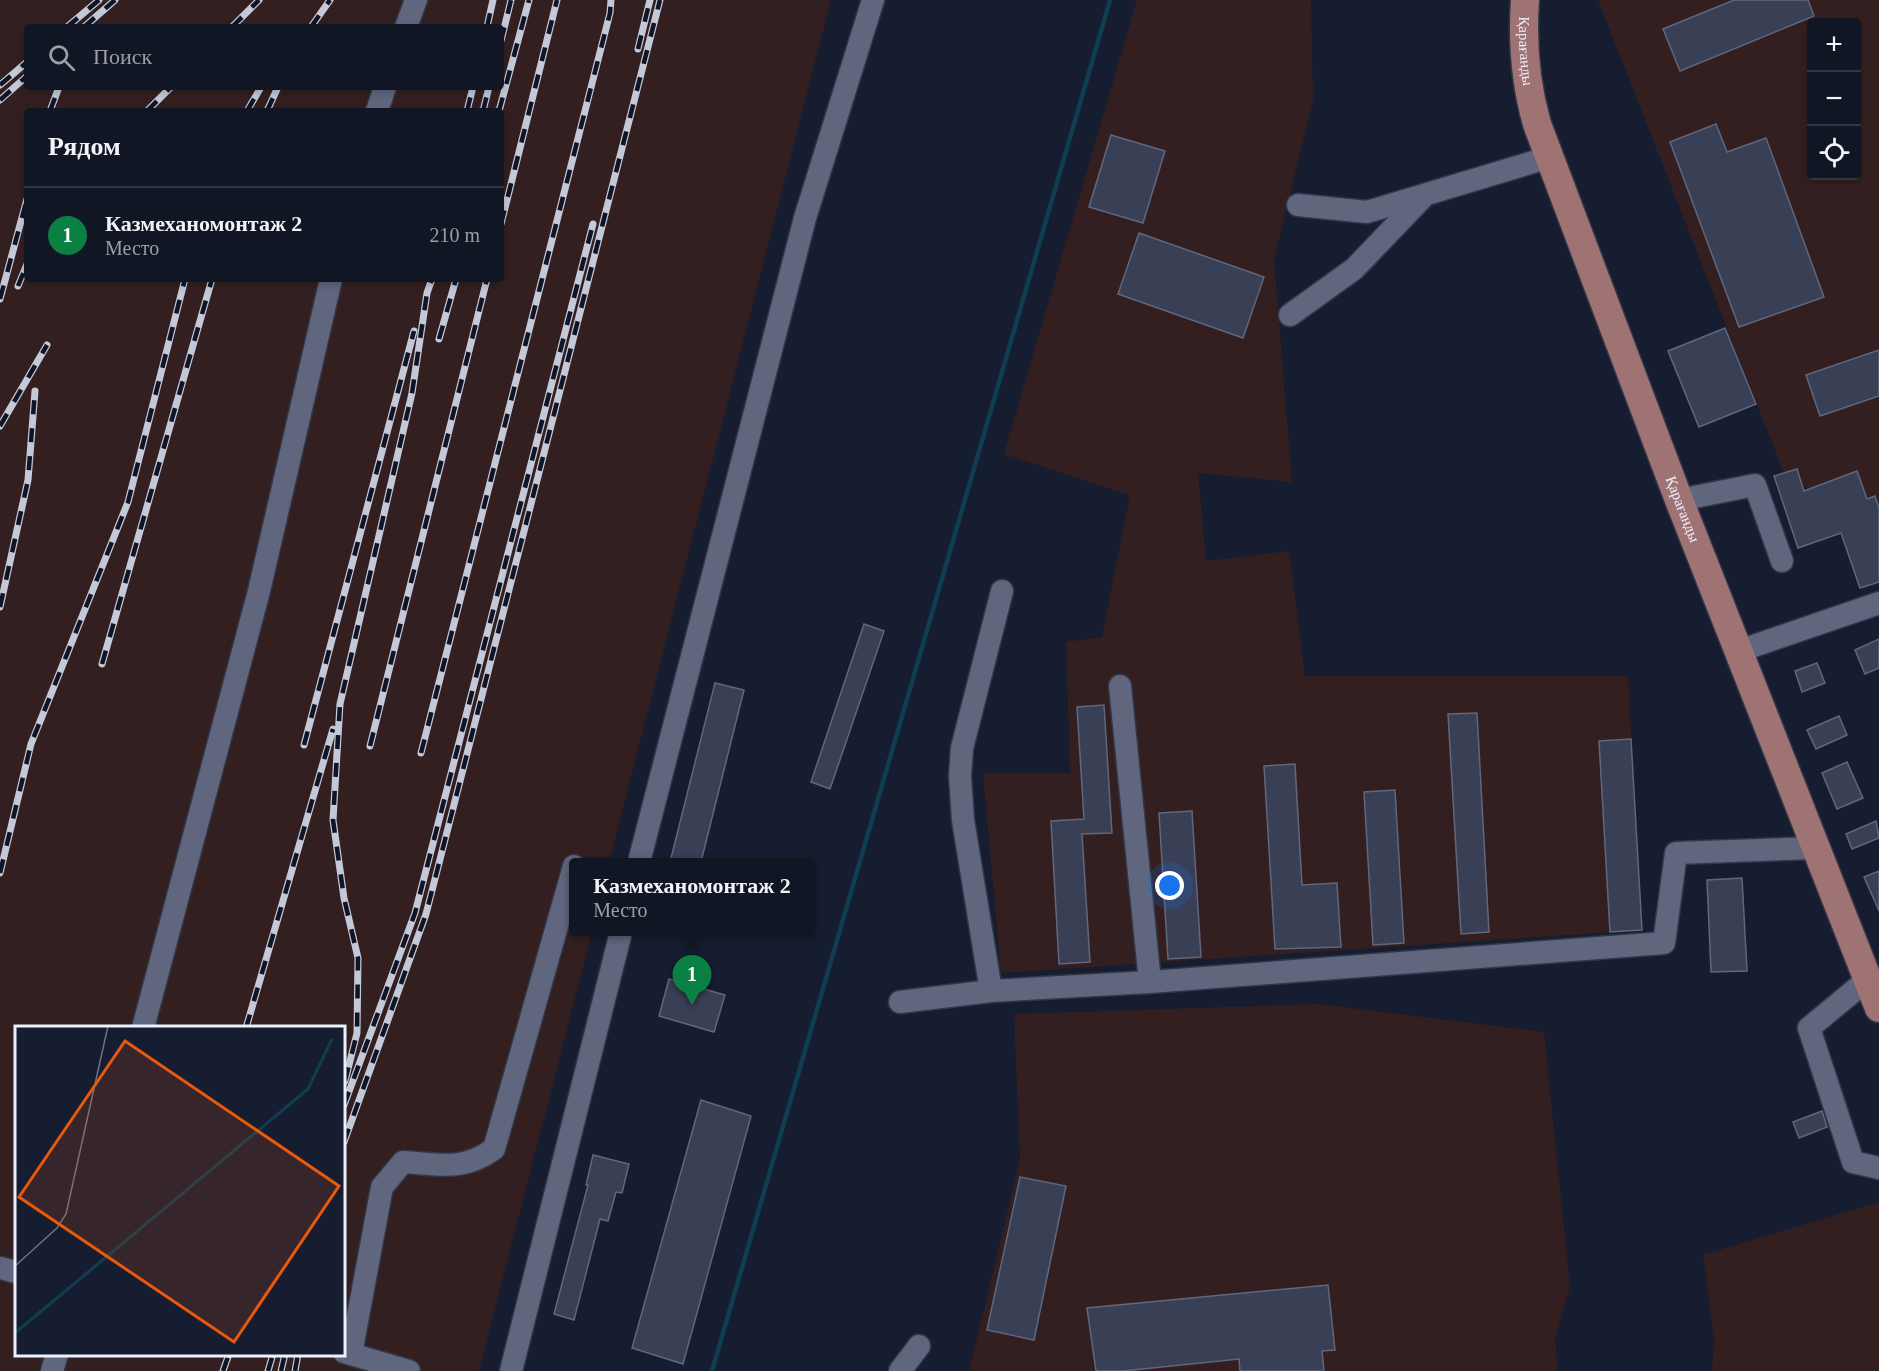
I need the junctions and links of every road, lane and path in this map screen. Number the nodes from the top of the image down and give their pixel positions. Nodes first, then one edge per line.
1 (416, 0) edge
2 (873, 0) edge
3 (1525, 0) edge
4 (407, 24) edge
5 (385, 90) edge
6 (378, 108) edge
7 (1550, 157) junction
8 (1426, 194) junction
9 (1298, 205) dead end
10 (330, 282) edge
11 (1290, 315) dead end
12 (1679, 500) junction
13 (1782, 561) dead end
14 (1002, 591) dead end
15 (1878, 605) edge
16 (1739, 651) junction
17 (1120, 686) dead end
18 (1814, 848) junction
19 (640, 858) edge
20 (569, 882) edge
21 (620, 936) edge
22 (1867, 980) junction
23 (1150, 982) junction
24 (992, 992) junction
25 (900, 1002) dead end
26 (1879, 1008) edge
27 (144, 1026) edge
28 (1879, 1168) edge
29 (0, 1268) edge
30 (15, 1272) edge
31 (919, 1346) dead end
32 (347, 1353) edge
33 (56, 1356) edge
34 (52, 1371) edge
35 (410, 1371) edge
36 (511, 1371) edge
37 (900, 1371) edge

1 - 4 street
2 - 19 street
3 - 7 main road, Қарағанды
5 - 6 street
7 - 8 street
7 - 12 main road, Қарағанды
8 - 9 street
8 - 11 street
10 - 27 street
12 - 13 street
12 - 16 main road, Қарағанды
14 - 24 street
15 - 16 street
16 - 18 main road, Қарағанды
17 - 23 street
18 - 22 main road, Қарағанды
18 - 23 street
20 - 32 street
21 - 36 street
22 - 26 main road, Қарағанды
22 - 28 street
23 - 24 street
24 - 25 street
29 - 30 street
31 - 37 street
32 - 35 street
33 - 34 street

